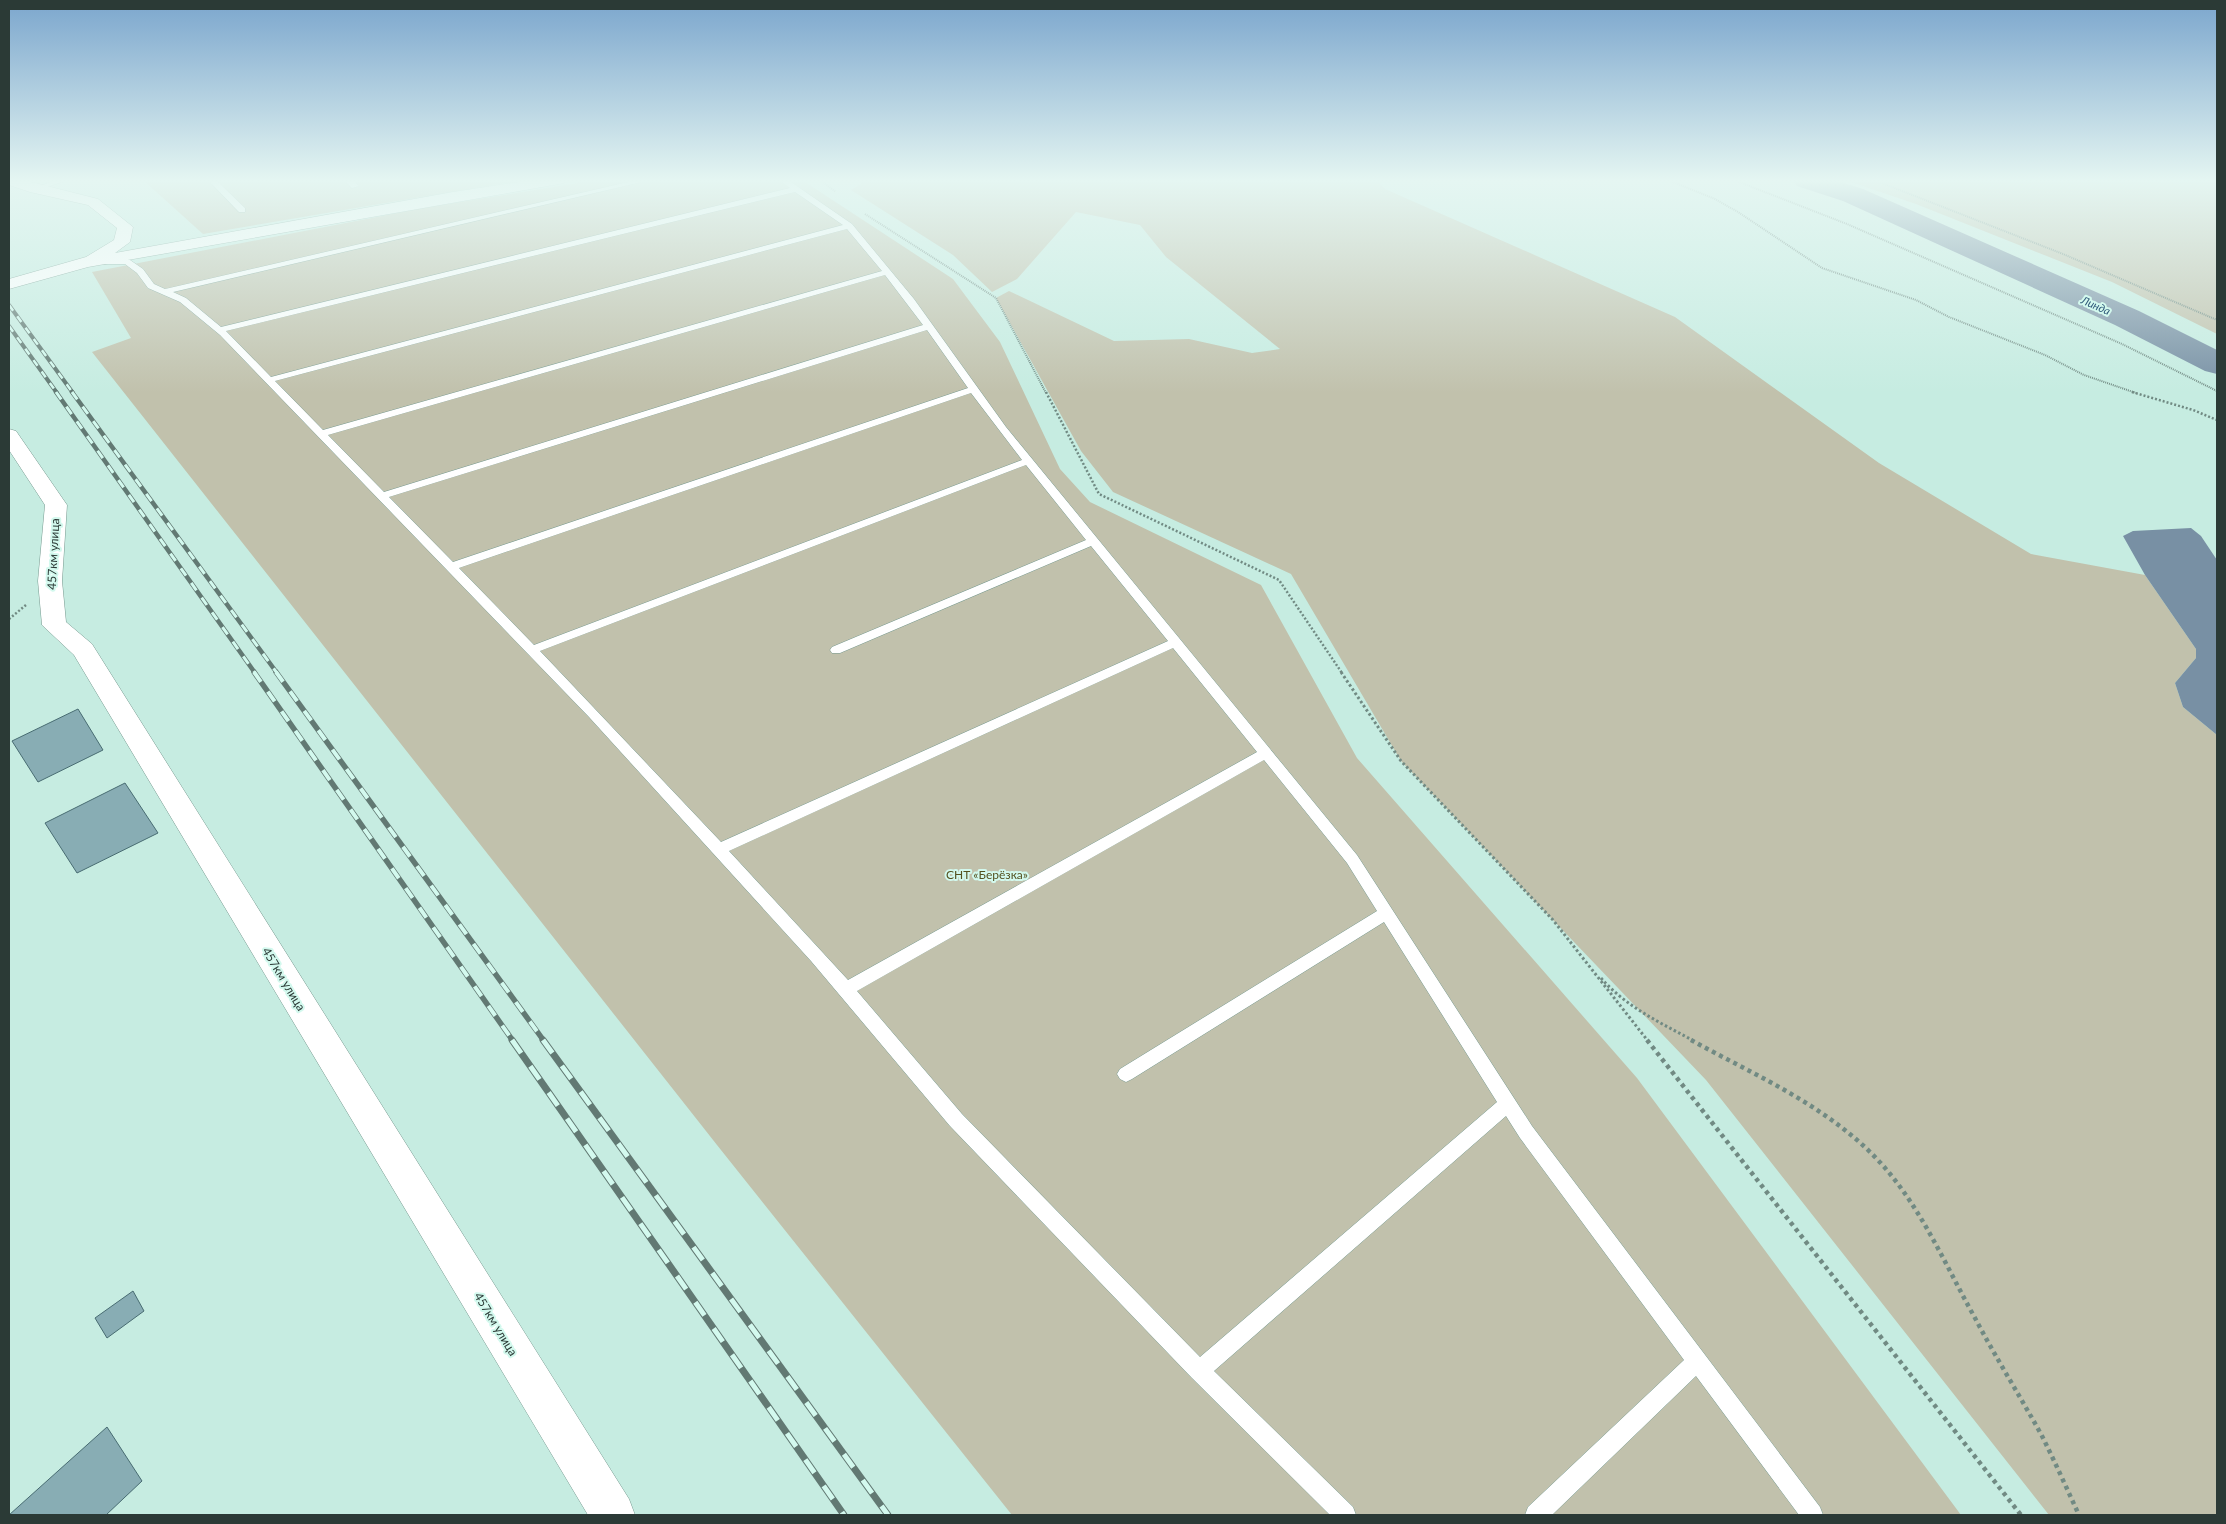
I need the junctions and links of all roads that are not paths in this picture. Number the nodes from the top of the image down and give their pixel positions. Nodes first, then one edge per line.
1 (106, 251) edge
2 (157, 251) edge
3 (340, 251) edge
4 (540, 251) edge
5 (754, 251) edge
6 (870, 251) edge
7 (86, 262) junction
8 (887, 272) junction
9 (9, 284) edge
10 (164, 292) junction
11 (929, 326) junction
12 (219, 330) junction
13 (269, 380) junction
14 (973, 389) junction
15 (321, 434) junction
16 (9, 435) edge
17 (1028, 461) junction
18 (382, 496) junction
19 (1094, 541) junction
20 (450, 567) junction
21 (1176, 642) junction
22 (532, 650) junction
23 (836, 650) dead end
24 (1266, 753) junction
25 (718, 850) junction
26 (1386, 913) junction
27 (845, 990) junction
28 (1126, 1074) dead end
29 (1508, 1103) junction
30 (1697, 1361) junction
31 (1199, 1371) junction
32 (613, 1515) edge
33 (1345, 1515) edge
34 (1536, 1515) edge
35 (1812, 1515) edge

1 - 7 street
2 - 7 street
3 - 10 lane
4 - 12 lane
5 - 13 lane
6 - 8 lane
7 - 9 street
7 - 10 lane
8 - 11 lane
8 - 15 lane
10 - 12 lane
11 - 14 lane
11 - 18 lane
12 - 13 lane
13 - 15 lane
14 - 17 lane
14 - 20 lane
15 - 18 lane
16 - 32 street, 457км улица
17 - 19 lane
17 - 22 lane
18 - 20 lane
19 - 21 lane
19 - 23 lane
20 - 22 lane
21 - 24 lane
21 - 25 lane
22 - 25 lane
24 - 26 lane
24 - 27 lane
25 - 27 lane
26 - 28 lane
26 - 29 lane
27 - 31 lane
29 - 30 lane
29 - 31 lane
30 - 34 lane
30 - 35 lane
31 - 33 lane

